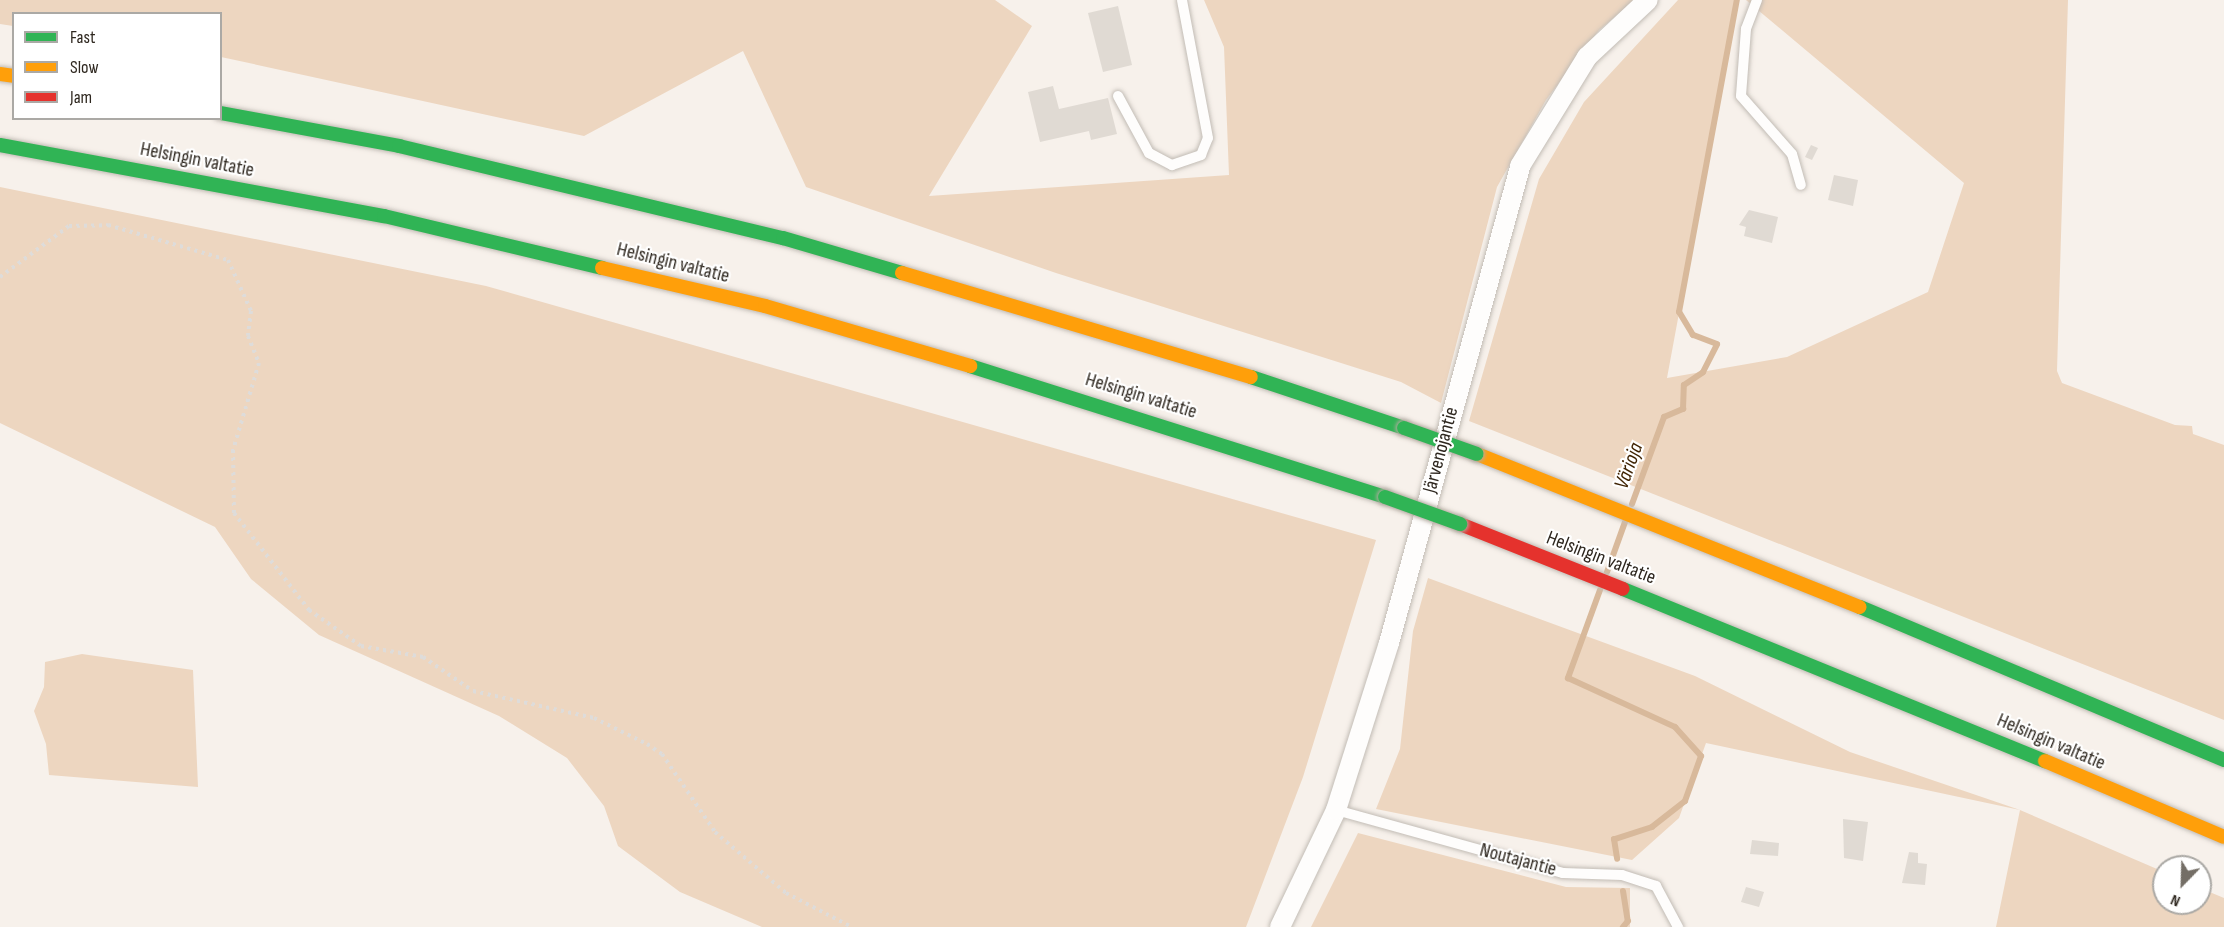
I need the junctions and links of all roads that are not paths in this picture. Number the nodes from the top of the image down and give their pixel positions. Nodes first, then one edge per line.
1 (1182, 0) edge
2 (1648, 0) edge
3 (1757, 0) edge
4 (1118, 96) dead end
5 (222, 112) edge
6 (0, 145) edge
7 (1801, 185) dead end
8 (2224, 760) edge
9 (1336, 810) junction
10 (2224, 837) edge
11 (1280, 927) edge
12 (1678, 927) edge

1 - 4 lane
2 - 9 street, Järvenojantie
3 - 7 lane
5 - 8 highway, bridge
6 - 10 highway, Helsingin valtatie, bridge
9 - 11 street, Järvenojantie
9 - 12 lane, Noutajantie

